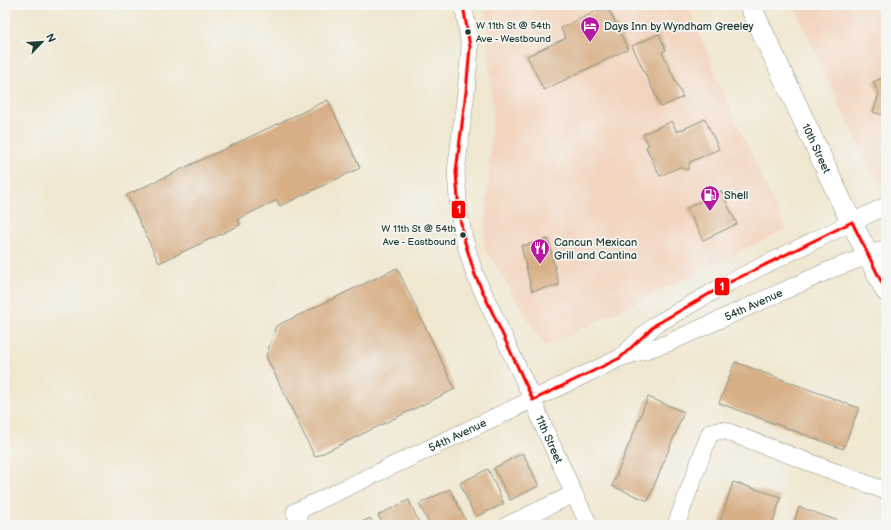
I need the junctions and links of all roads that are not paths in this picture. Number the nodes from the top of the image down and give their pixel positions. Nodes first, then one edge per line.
1 (463, 5) edge
2 (750, 5) edge
3 (886, 206) edge
4 (852, 222) junction
5 (877, 252) edge
6 (886, 291) edge
7 (620, 358) junction
8 (532, 400) junction
9 (886, 491) edge
10 (574, 494) junction
11 (298, 518) edge
12 (508, 525) edge
13 (589, 525) edge
14 (676, 525) edge

1 - 8 street, 11th Street
2 - 4 main road, 10th Street
3 - 4 street, 54th Avenue
4 - 5 main road, 10th Street
4 - 7 street, 54th Avenue
5 - 6 main road, 10th Street
5 - 7 street, 54th Avenue
7 - 8 street, 54th Avenue
8 - 10 street, 11th Street
8 - 11 street, 54th Avenue
9 - 14 street
10 - 12 street
10 - 13 street, 11th Street

